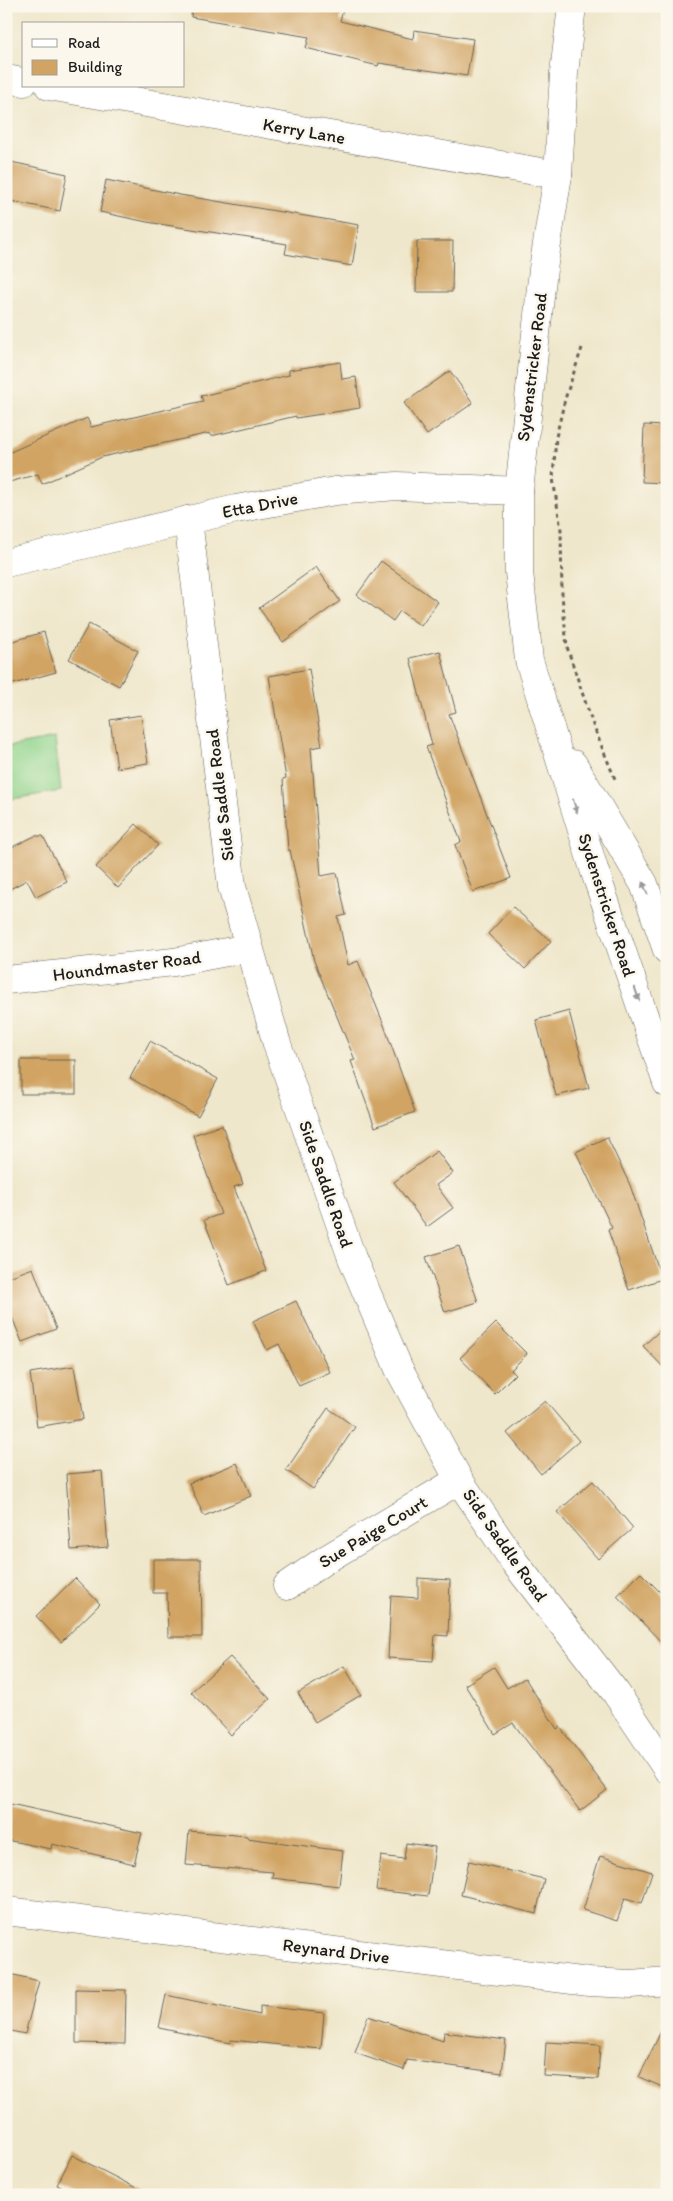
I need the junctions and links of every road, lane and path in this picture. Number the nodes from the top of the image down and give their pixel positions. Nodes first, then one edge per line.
1 (572, 6) edge
2 (6, 79) edge
3 (22, 82) edge
4 (60, 88) edge
5 (558, 175) junction
6 (582, 348) dead end
7 (519, 490) junction
8 (188, 520) junction
9 (6, 564) edge
10 (550, 726) junction
11 (618, 786) dead end
12 (248, 948) junction
13 (667, 950) edge
14 (6, 980) edge
15 (667, 1083) edge
16 (459, 1480) junction
17 (287, 1586) dead end
18 (667, 1769) edge
19 (6, 1911) edge
20 (667, 1981) edge

1 - 5 street, Sydenstricker Road
2 - 3 street
4 - 5 street, Kerry Lane
5 - 7 street, Sydenstricker Road
6 - 11 path
7 - 8 street, Etta Drive
7 - 10 street, Sydenstricker Road
8 - 9 street, Etta Drive
8 - 12 street, Side Saddle Road
13 -> 10 street, Sydenstricker Road
10 -> 15 street, Sydenstricker Road
12 - 14 street, Houndmaster Road
12 - 16 street, Side Saddle Road
16 - 17 street, Sue Paige Court
16 - 18 street, Side Saddle Road
19 - 20 street, Reynard Drive

